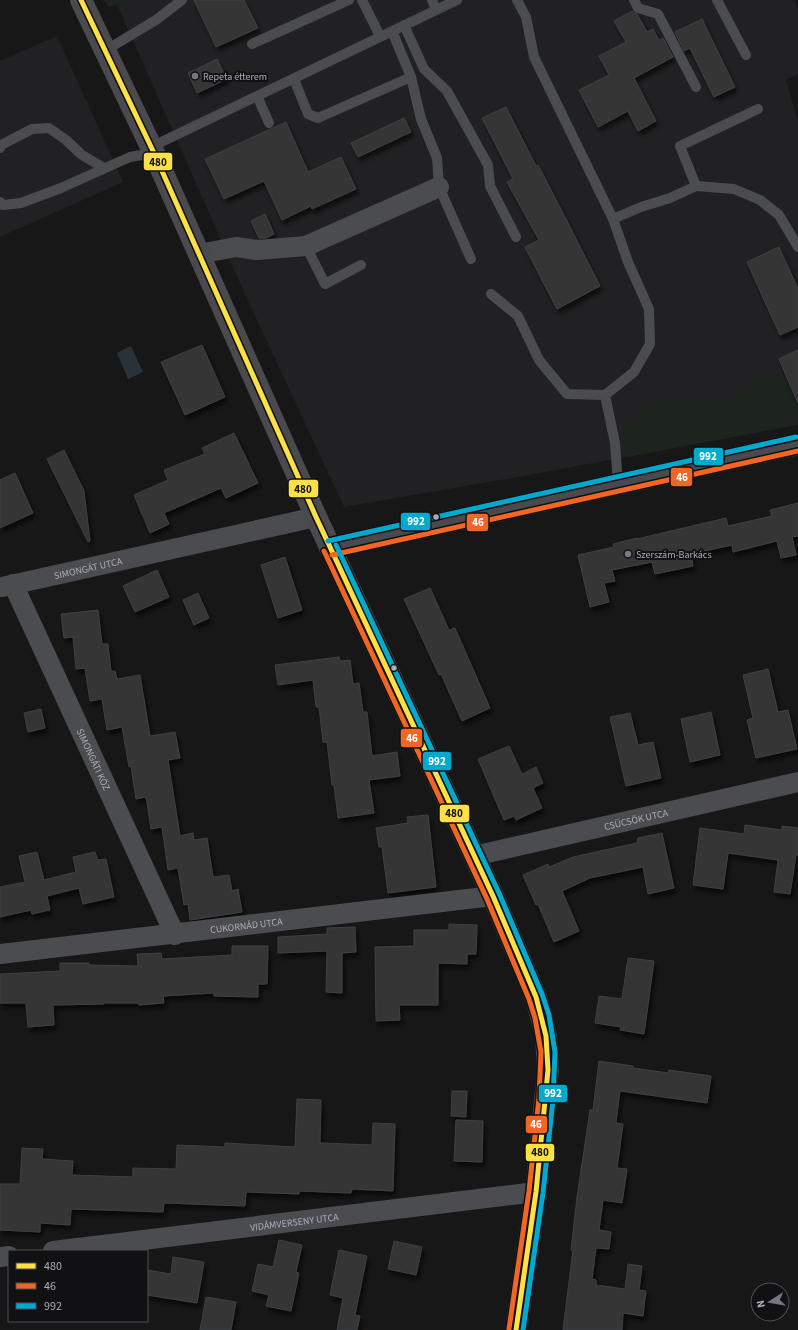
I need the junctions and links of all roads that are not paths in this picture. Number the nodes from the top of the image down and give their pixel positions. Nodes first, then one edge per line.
1 (81, 0) edge
2 (182, 0) edge
3 (349, 0) edge
4 (362, 0) edge
5 (457, 0) edge
6 (517, 0) edge
7 (634, 0) edge
8 (717, 0) edge
9 (434, 5) edge
10 (404, 25) junction
11 (392, 32) junction
12 (380, 36) junction
13 (252, 44) dead end
14 (106, 50) junction
15 (746, 55) dead end
16 (411, 77) junction
17 (294, 78) junction
18 (696, 87) dead end
19 (257, 96) junction
20 (758, 110) dead end
21 (269, 123) dead end
22 (0, 148) edge
23 (153, 150) junction
24 (104, 168) junction
25 (696, 186) junction
26 (438, 187) junction
27 (0, 202) edge
28 (613, 219) junction
29 (516, 237) dead end
30 (306, 246) junction
31 (798, 247) edge
32 (199, 254) junction
33 (471, 259) dead end
34 (361, 265) dead end
35 (491, 294) dead end
36 (605, 395) junction
37 (798, 444) edge
38 (618, 484) junction
39 (316, 517) junction
40 (330, 548) junction
41 (7, 585) edge
42 (798, 782) edge
43 (474, 856) junction
44 (493, 896) junction
45 (175, 935) junction
46 (0, 954) edge
47 (536, 1192) junction
48 (61, 1250) edge
49 (516, 1330) edge

1 - 14 main road
2 - 14 lane
3 - 13 lane
4 - 12 lane
5 - 9 lane
6 - 28 lane
7 - 18 lane
8 - 15 lane
9 - 10 lane
10 - 11 lane
10 - 29 lane
11 - 12 lane
11 - 16 lane
12 - 17 lane
14 - 23 main road
16 - 17 lane
16 - 26 lane
17 - 19 lane
19 - 21 lane
19 - 23 lane
20 - 25 lane
22 - 24 lane
23 - 24 lane
23 - 32 main road
24 - 27 lane
25 - 28 lane
25 - 31 lane
26 - 30 street
26 - 33 lane
28 - 36 lane
30 - 32 street
30 - 34 lane
32 - 39 main road
35 - 36 lane
36 - 38 lane
37 - 38 main road
38 - 40 main road
39 - 40 main road
39 - 41 street, SIMONGÁT UTCA
40 - 43 main road
41 - 45 street, SIMONGÁTI KÖZ
42 - 43 street, CSÜCSÖK UTCA
43 - 44 main road
44 - 45 street, CUKORNÁD UTCA
44 - 47 main road
45 - 46 street, CUKORNÁD UTCA
47 - 48 street, VIDÁMVERSENY UTCA
47 - 49 main road

